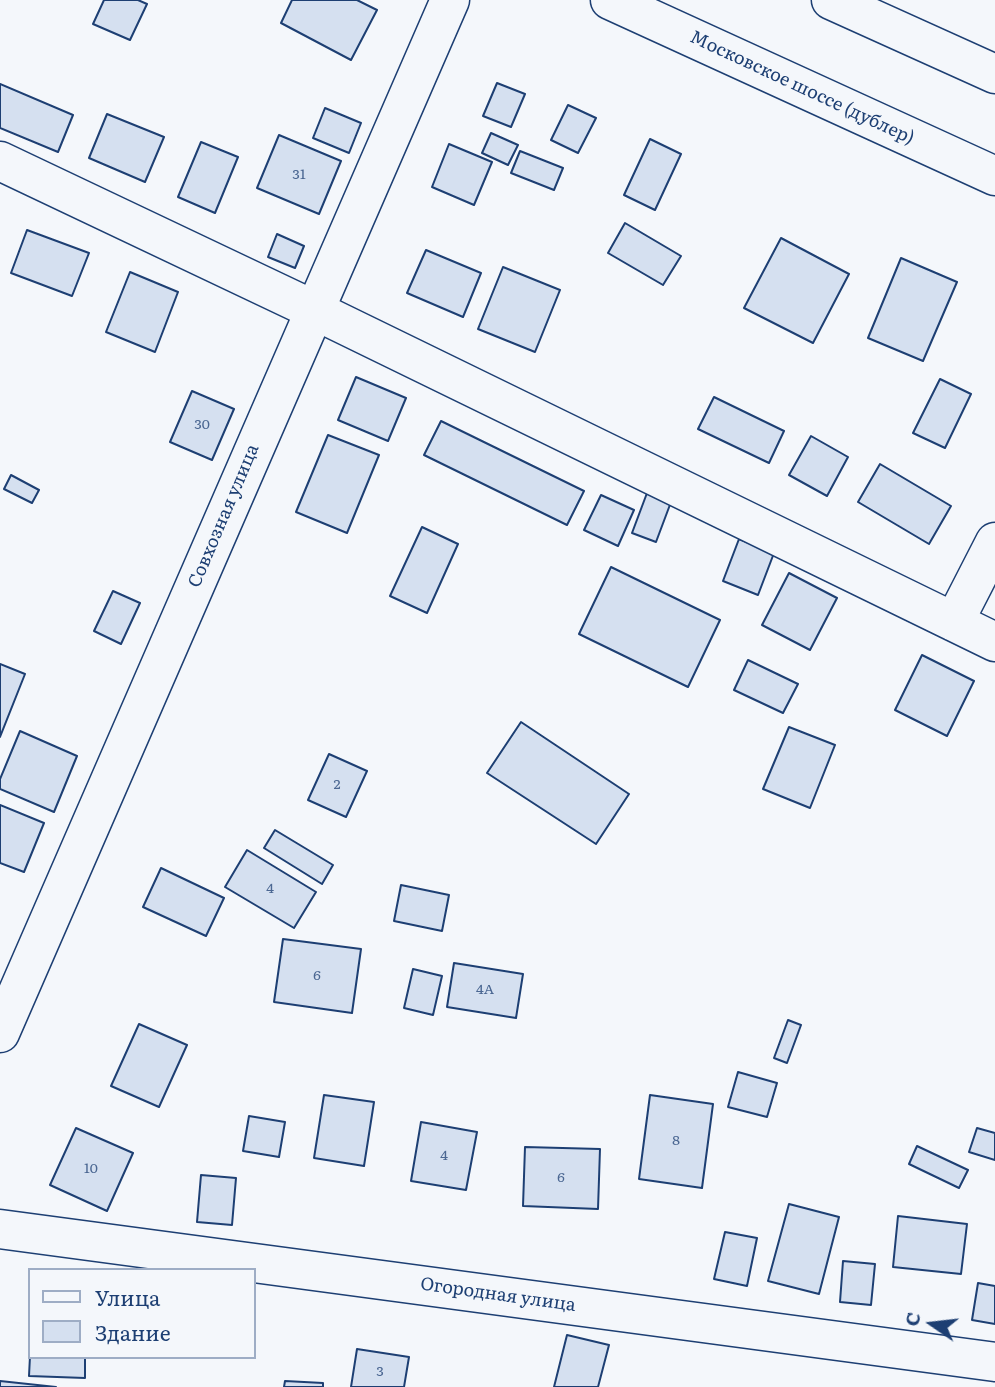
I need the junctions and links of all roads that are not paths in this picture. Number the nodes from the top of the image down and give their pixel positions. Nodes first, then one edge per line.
1 (450, 0) edge
2 (610, 0) edge
3 (831, 0) edge
4 (995, 74) edge
5 (0, 161) edge
6 (995, 176) edge
7 (314, 310) junction
8 (995, 541) edge
9 (954, 622) junction
10 (995, 642) edge
11 (0, 1034) edge
12 (0, 1229) edge
13 (995, 1362) edge

1 - 7 street, Совхозная улица
2 - 6 street, Московское шоссе (дублер)
3 - 4 street
5 - 7 street
7 - 9 street
7 - 11 street, Совхозная улица
8 - 9 street
9 - 10 street
12 - 13 street, Огородная улица

